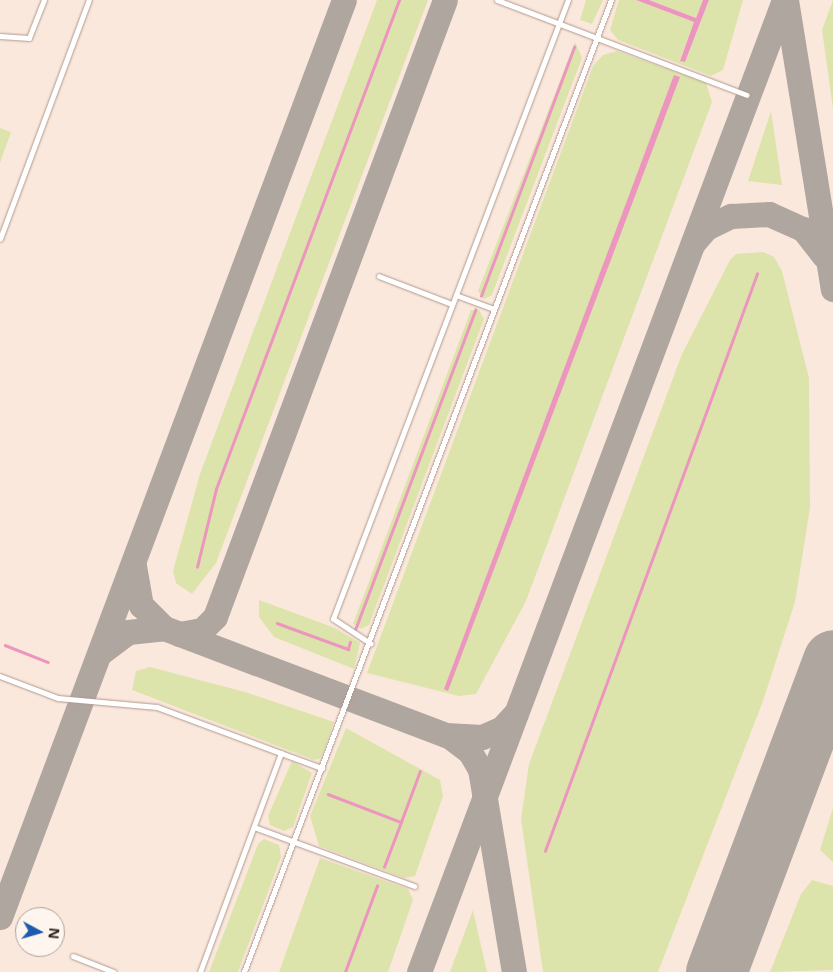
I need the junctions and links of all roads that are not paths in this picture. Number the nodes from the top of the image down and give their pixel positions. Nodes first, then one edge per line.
1 (44, 0) edge
2 (89, 0) edge
3 (497, 0) edge
4 (568, 0) edge
5 (610, 0) edge
6 (559, 23) junction
7 (0, 36) edge
8 (597, 37) junction
9 (747, 95) dead end
10 (0, 239) edge
11 (379, 276) dead end
12 (456, 294) junction
13 (452, 304) junction
14 (494, 309) junction
15 (371, 644) junction
16 (0, 676) edge
17 (281, 753) junction
18 (322, 768) junction
19 (254, 827) junction
20 (293, 842) junction
21 (414, 886) dead end
22 (73, 956) dead end
23 (114, 972) edge
24 (200, 972) edge
25 (244, 972) edge

1 - 7 lane
2 - 10 lane
3 - 6 lane
4 - 6 lane
5 - 8 lane
6 - 8 lane
6 - 12 lane
8 - 9 lane
8 - 14 lane
11 - 13 lane
12 - 13 lane
12 - 14 lane
13 - 15 lane
14 - 15 lane
15 - 18 lane
16 - 17 lane
17 - 18 lane
17 - 19 lane
18 - 20 lane
19 - 20 lane
19 - 24 lane
20 - 21 lane
20 - 25 lane
22 - 23 lane

